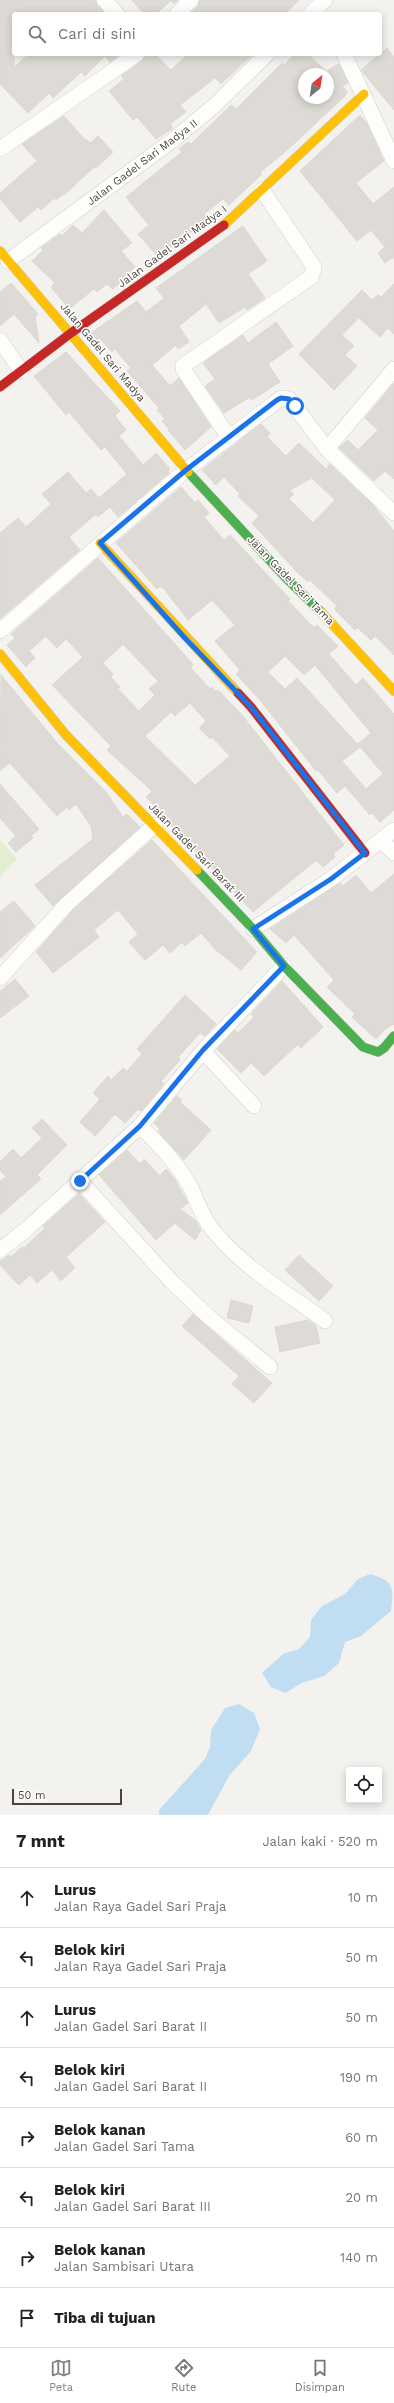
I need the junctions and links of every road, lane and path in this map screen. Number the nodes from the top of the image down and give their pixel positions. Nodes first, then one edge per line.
1 (104, 0) edge
2 (191, 0) edge
3 (115, 12) edge
4 (179, 12) edge
5 (134, 56) edge
6 (265, 56) edge
7 (345, 56) edge
8 (364, 94) junction
9 (0, 149) edge
10 (394, 162) edge
11 (262, 190) junction
12 (4, 256) edge
13 (71, 333) junction
14 (0, 340) edge
15 (394, 369) edge
16 (21, 371) junction
17 (0, 387) edge
18 (228, 436) junction
19 (327, 450) junction
20 (186, 470) junction
21 (394, 513) edge
22 (100, 543) junction
23 (0, 631) edge
24 (0, 654) edge
25 (394, 691) edge
26 (155, 825) junction
27 (394, 830) edge
28 (382, 841) junction
29 (365, 853) junction
30 (394, 853) edge
31 (253, 929) junction
32 (284, 966) junction
33 (0, 978) edge
34 (394, 1036) edge
35 (203, 1050) junction
36 (254, 1106) dead end
37 (140, 1126) junction
38 (80, 1181) junction
39 (0, 1250) edge
40 (325, 1321) dead end
41 (270, 1367) dead end

1 - 3 street
2 - 4 street
5 - 9 street
6 - 12 street, Jalan Gadel Sari Madya II
7 - 8 street
8 - 10 street
8 - 11 street, Jalan Gadel Sari Madya I
11 - 13 street, Jalan Gadel Sari Madya I
11 - 18 street
12 - 13 street, Jalan Gadel Sari Madya
13 - 16 street, Jalan Gadel Sari Madya I
13 - 20 street, Jalan Gadel Sari Madya
14 - 16 street
15 - 19 street
16 - 17 street, Jalan Gadel Sari Madya I
18 - 19 street
18 - 20 street
19 - 21 street
20 - 22 street
20 - 25 street, Jalan Gadel Sari Tama
22 - 23 street
22 - 29 street
24 - 26 street, Jalan Gadel Sari Barat III
26 - 31 street, Jalan Gadel Sari Barat III
26 - 33 street
27 - 28 street
28 - 29 street
28 - 30 street
29 - 31 street
31 - 32 street, Jalan Gadel Sari Barat III
32 - 34 street, Jalan Gadel Sari Barat III
32 - 35 street
35 - 36 street
35 - 37 street
37 - 38 street
37 - 40 street
38 - 39 street
38 - 41 street

